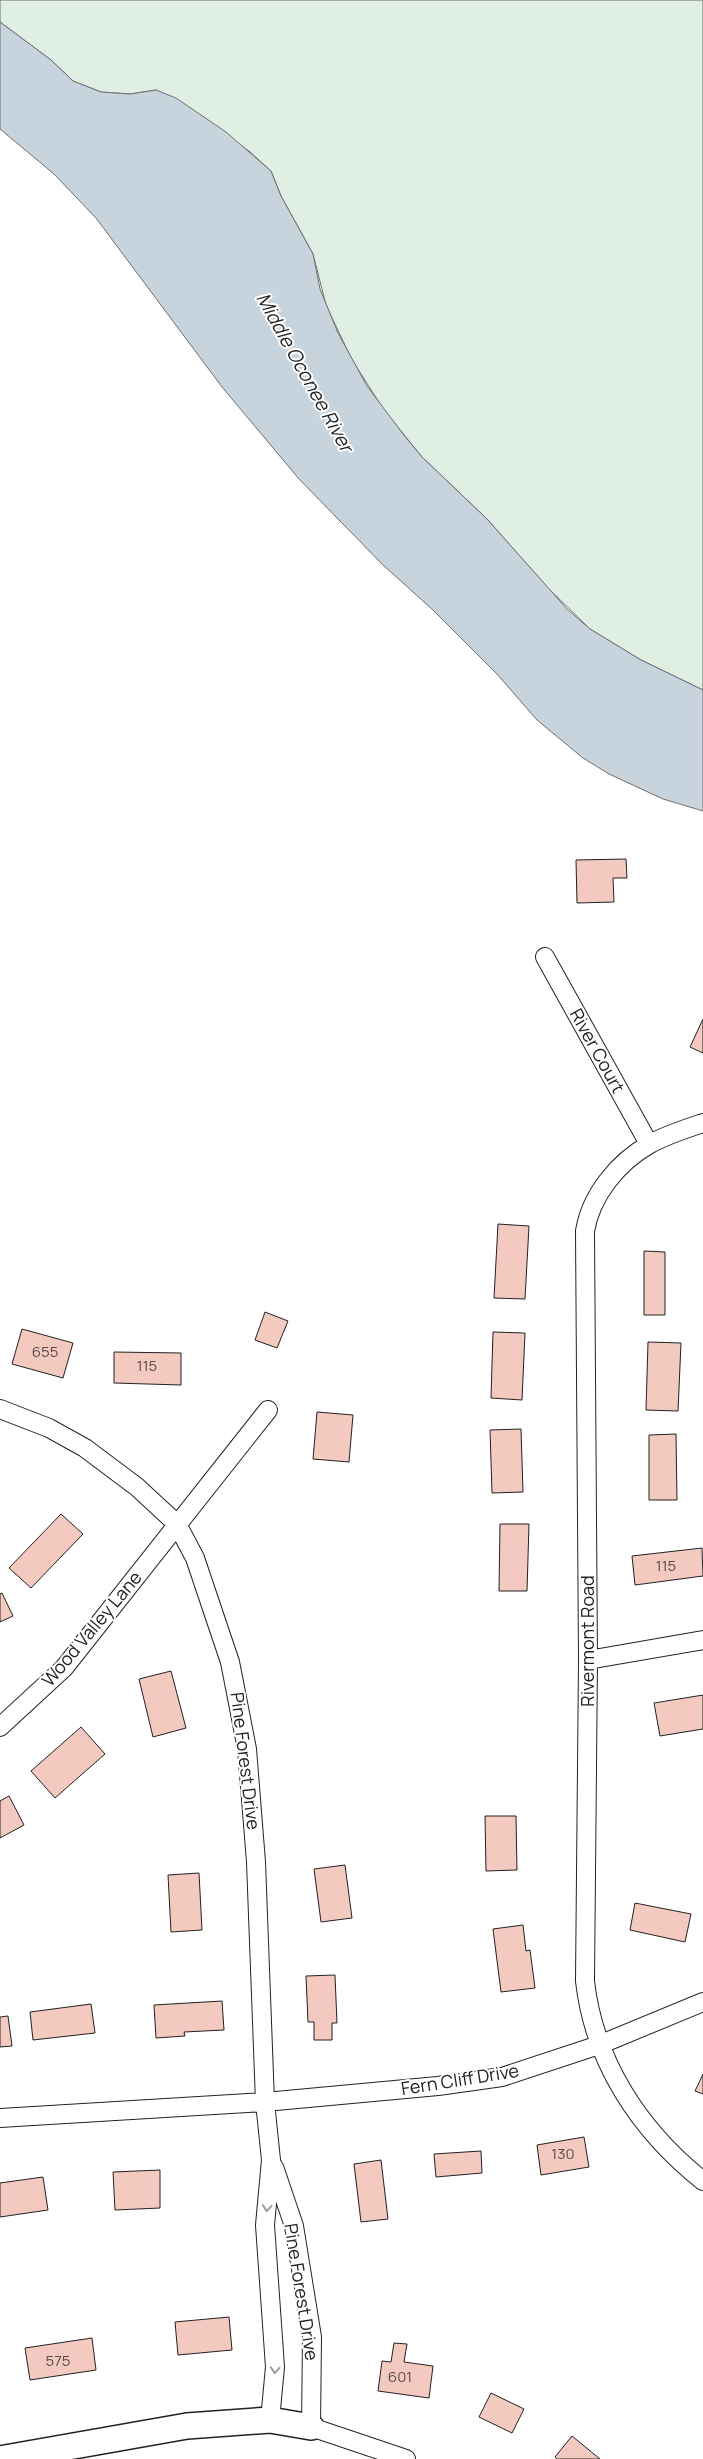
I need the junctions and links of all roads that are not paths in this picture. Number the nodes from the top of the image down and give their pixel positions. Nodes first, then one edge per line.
1 (545, 957) dead end
2 (703, 1123) edge
3 (650, 1144) junction
4 (0, 1409) edge
5 (268, 1410) dead end
6 (177, 1524) junction
7 (703, 1640) edge
8 (588, 1660) junction
9 (0, 1727) edge
10 (703, 2002) edge
11 (599, 2045) junction
12 (265, 2102) junction
13 (0, 2118) edge
14 (271, 2160) junction
15 (703, 2181) edge
16 (270, 2420) junction
17 (311, 2427) junction
18 (59, 2453) edge
19 (0, 2459) edge
20 (406, 2459) edge

1 - 3 street, River Court
2 - 3 street, Rivermont Road
3 - 8 street, Rivermont Road
4 - 6 street, Pine Forest Drive
5 - 6 street, Wood Valley Lane
6 - 9 street, Wood Valley Lane
6 - 12 street, Pine Forest Drive
7 - 8 street
8 - 11 street, Rivermont Road
10 - 11 street, Fern Cliff Drive
11 - 12 street, Fern Cliff Drive
11 - 15 street, Rivermont Road
12 - 13 street
12 - 14 street, Pine Forest Drive
14 -> 16 street, Pine Forest Drive
14 - 17 street, Pine Forest Drive
16 - 17 street
16 - 18 street
17 - 20 street
18 - 19 street

